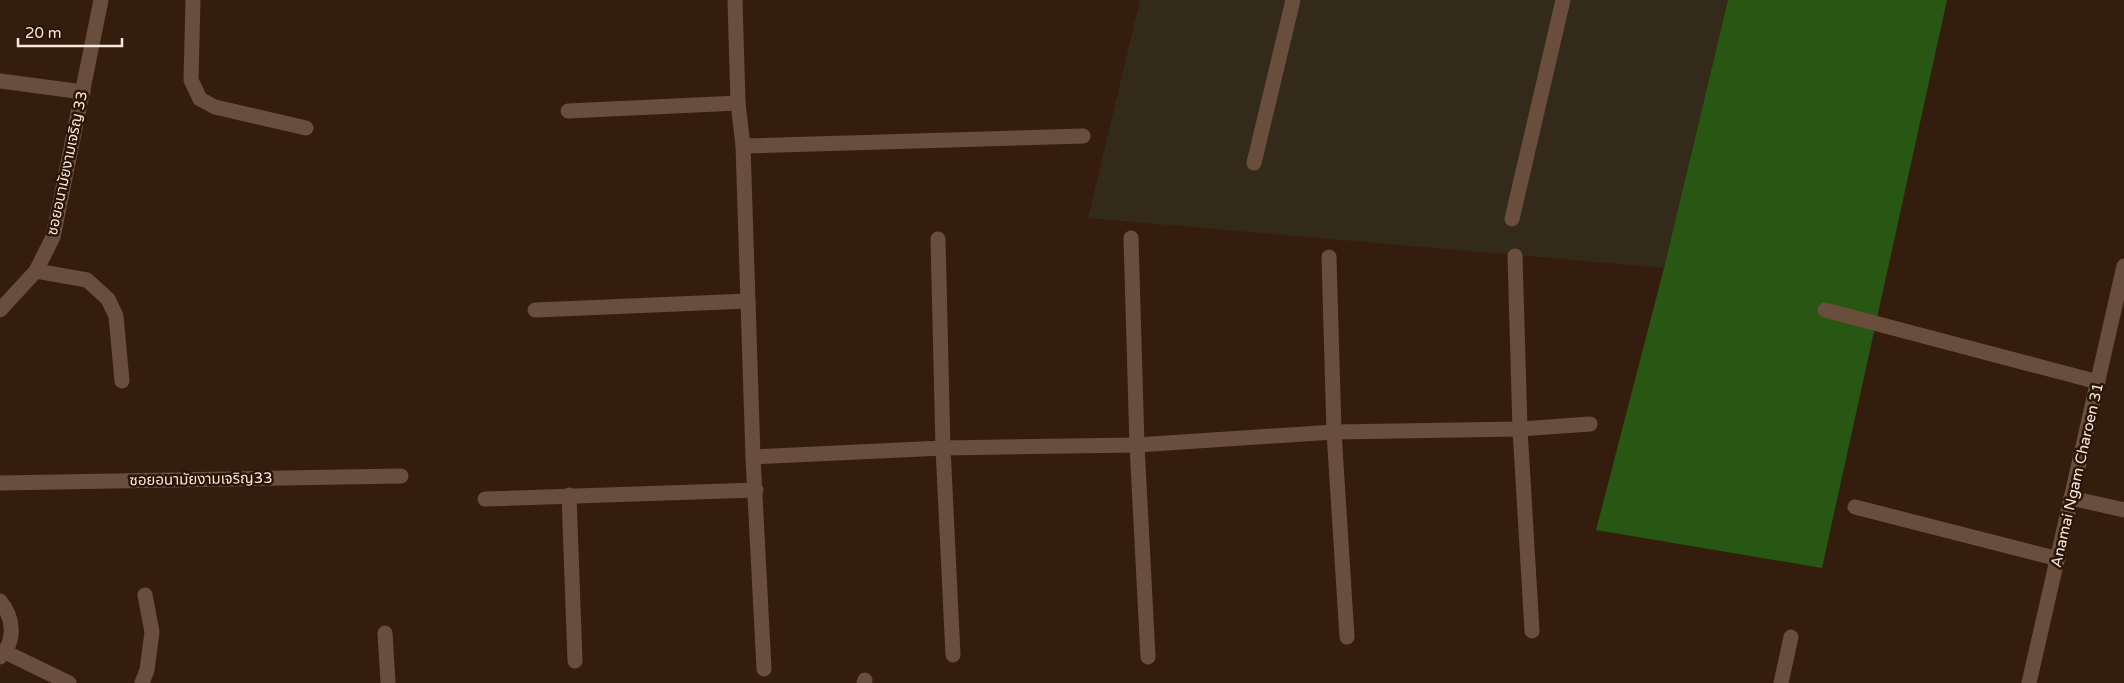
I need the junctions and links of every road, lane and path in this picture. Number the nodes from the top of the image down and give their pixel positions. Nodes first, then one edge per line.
1 (101, 0) edge
2 (193, 0) edge
3 (735, 0) edge
4 (1293, 0) edge
5 (1563, 0) edge
6 (0, 81) edge
7 (83, 92) junction
8 (738, 103) junction
9 (568, 111) dead end
10 (306, 128) dead end
11 (1083, 136) dead end
12 (743, 146) junction
13 (1254, 163) dead end
14 (1512, 219) dead end
15 (1131, 238) dead end
16 (938, 239) dead end
17 (1515, 256) dead end
18 (1329, 257) dead end
19 (2124, 266) edge
20 (36, 271) junction
21 (748, 301) junction
22 (0, 310) edge
23 (535, 310) dead end
24 (1825, 310) dead end
25 (122, 381) dead end
26 (2098, 382) junction
27 (1590, 424) dead end
28 (1520, 430) junction
29 (1334, 432) junction
30 (1137, 445) junction
31 (943, 448) junction
32 (753, 457) junction
33 (401, 476) dead end
34 (0, 482) edge
35 (756, 490) junction
36 (569, 495) junction
37 (2071, 498) junction
38 (484, 499) dead end
39 (1855, 507) dead end
40 (2124, 510) edge
41 (2058, 559) junction
42 (145, 595) dead end
43 (0, 601) edge
44 (1532, 631) dead end
45 (385, 633) dead end
46 (1347, 637) dead end
47 (1791, 637) dead end
48 (2, 655) edge
49 (953, 655) dead end
50 (1148, 657) dead end
51 (575, 661) dead end
52 (764, 668) dead end
53 (69, 683) edge
54 (142, 683) edge
55 (388, 683) edge
56 (1781, 683) edge
57 (2030, 683) edge

1 - 7 street, ซอยอนามัยงามเจริญ 33
2 - 10 street
3 - 8 street
4 - 13 street
5 - 14 street
6 - 7 street
7 - 20 street, ซอยอนามัยงามเจริญ 33
8 - 9 street
8 - 12 street
11 - 12 street
12 - 21 street
15 - 30 street
16 - 31 street
17 - 28 street
18 - 29 street
19 - 26 street, Anamai Ngam Charoen 31
20 - 22 street, ซอยอนามัยงามเจริญ 33
20 - 25 street
21 - 23 street
21 - 32 street
24 - 26 street
26 - 37 street, Anamai Ngam Charoen 31
27 - 28 street
28 - 29 street
28 - 44 street
29 - 30 street
29 - 46 street
30 - 31 street
30 - 50 street
31 - 32 street
31 - 49 street
32 - 35 street
33 - 34 street, ซอยอนามัยงามเจริญ33
35 - 36 street
35 - 52 street
36 - 38 street
36 - 51 street
37 - 40 street
37 - 41 street, Anamai Ngam Charoen 31
39 - 41 street
41 - 57 street, Anamai Ngam Charoen 31
42 - 54 street
43 - 48 street
45 - 55 street
47 - 56 street
48 - 53 street

